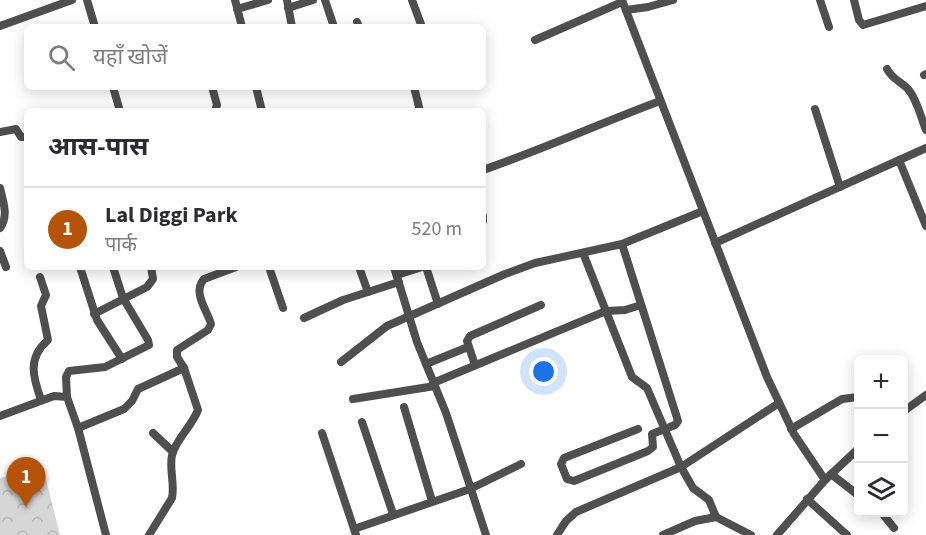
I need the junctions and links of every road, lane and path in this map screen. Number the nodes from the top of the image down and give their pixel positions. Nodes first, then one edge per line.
1 (72, 0) edge
2 (87, 0) edge
3 (268, 0) edge
4 (313, 0) edge
5 (325, 0) edge
6 (412, 0) edge
7 (673, 0) edge
8 (820, 0) edge
9 (854, 0) edge
10 (236, 4) edge
11 (287, 4) edge
12 (623, 4) edge
13 (926, 6) edge
14 (94, 24) edge
15 (241, 24) edge
16 (291, 24) edge
17 (333, 24) edge
18 (421, 24) edge
19 (0, 26) edge
20 (829, 27) dead end
21 (535, 40) dead end
22 (887, 69) dead end
23 (114, 90) edge
24 (213, 90) edge
25 (257, 90) edge
26 (415, 90) edge
27 (660, 101) junction
28 (119, 108) edge
29 (216, 108) edge
30 (261, 108) edge
31 (419, 108) edge
32 (815, 109) dead end
33 (926, 130) edge
34 (0, 132) edge
35 (24, 137) edge
36 (926, 148) edge
37 (899, 160) junction
38 (486, 169) edge
39 (840, 187) junction
40 (0, 188) edge
41 (703, 211) junction
42 (926, 226) edge
43 (0, 228) edge
44 (622, 243) junction
45 (715, 243) junction
46 (0, 251) edge
47 (583, 253) junction
48 (6, 267) dead end
49 (81, 270) edge
50 (114, 270) edge
51 (152, 270) edge
52 (228, 270) edge
53 (270, 270) edge
54 (360, 270) edge
55 (414, 270) edge
56 (425, 270) edge
57 (397, 275) edge
58 (40, 277) dead end
59 (368, 291) junction
60 (123, 298) junction
61 (438, 304) junction
62 (541, 304) dead end
63 (641, 305) junction
64 (283, 308) dead end
65 (606, 311) junction
66 (94, 314) junction
67 (408, 317) junction
68 (304, 318) dead end
69 (468, 346) junction
70 (122, 359) junction
71 (341, 362) dead end
72 (426, 364) junction
73 (475, 365) junction
74 (184, 368) junction
75 (434, 384) junction
76 (926, 395) edge
77 (67, 397) junction
78 (854, 398) edge
79 (41, 399) junction
80 (352, 399) dead end
81 (779, 404) junction
82 (908, 406) edge
83 (404, 407) dead end
84 (0, 416) edge
85 (362, 422) dead end
86 (78, 428) junction
87 (638, 429) dead end
88 (665, 429) junction
89 (791, 429) junction
90 (153, 433) dead end
91 (322, 433) dead end
92 (173, 452) junction
93 (854, 453) edge
94 (521, 464) dead end
95 (681, 467) junction
96 (828, 477) junction
97 (470, 489) junction
98 (854, 493) edge
99 (807, 499) junction
100 (432, 501) junction
101 (393, 514) junction
102 (716, 517) junction
103 (884, 517) edge
104 (894, 528) dead end
105 (683, 531) edge
106 (355, 532) edge
107 (106, 535) edge
108 (149, 535) edge
109 (486, 535) edge
110 (557, 535) edge
111 (663, 535) edge
112 (751, 535) edge
113 (777, 535) edge
114 (847, 535) edge

1 - 19 street
2 - 14 street
3 - 10 street
4 - 11 street
5 - 17 street
6 - 18 street
7 - 12 street
8 - 20 street
9 - 13 street
10 - 15 street
11 - 16 street
12 - 21 street
12 - 27 street
22 - 33 street
23 - 28 street
24 - 29 street
25 - 30 street
26 - 31 street
27 - 38 street
27 - 41 street
32 - 39 street
34 - 35 street
36 - 37 street
37 - 39 street
37 - 42 street
39 - 45 street
40 - 43 street
41 - 44 street
41 - 45 street
44 - 47 street
44 - 63 street
45 - 81 street
46 - 48 street
47 - 61 street
47 - 65 street
49 - 66 street
50 - 60 street
51 - 60 street
52 - 74 street
53 - 64 street
54 - 59 street
55 - 57 street
56 - 61 street
57 - 59 street
57 - 67 street
58 - 79 street
59 - 68 street
60 - 66 street
60 - 70 street
61 - 67 street
62 - 69 street
63 - 65 street
63 - 88 street
65 - 73 street
65 - 88 street
66 - 70 street
67 - 71 street
67 - 72 street
69 - 72 street
69 - 73 street
70 - 77 street
72 - 75 street
73 - 75 street
74 - 86 street
74 - 92 street
75 - 80 street
75 - 97 street
76 - 82 street
77 - 79 street
77 - 86 street
78 - 89 street
79 - 84 street
81 - 89 street
81 - 95 street
83 - 100 street
85 - 101 street
86 - 107 street
87 - 88 street
88 - 95 street
89 - 96 street
90 - 92 street
91 - 106 street
92 - 108 street
93 - 96 street
94 - 97 street
95 - 102 street
95 - 110 street
96 - 98 street
96 - 99 street
97 - 100 street
97 - 109 street
99 - 113 street
99 - 114 street
100 - 101 street
101 - 106 street
102 - 105 street
102 - 112 street
103 - 104 street
105 - 111 street

